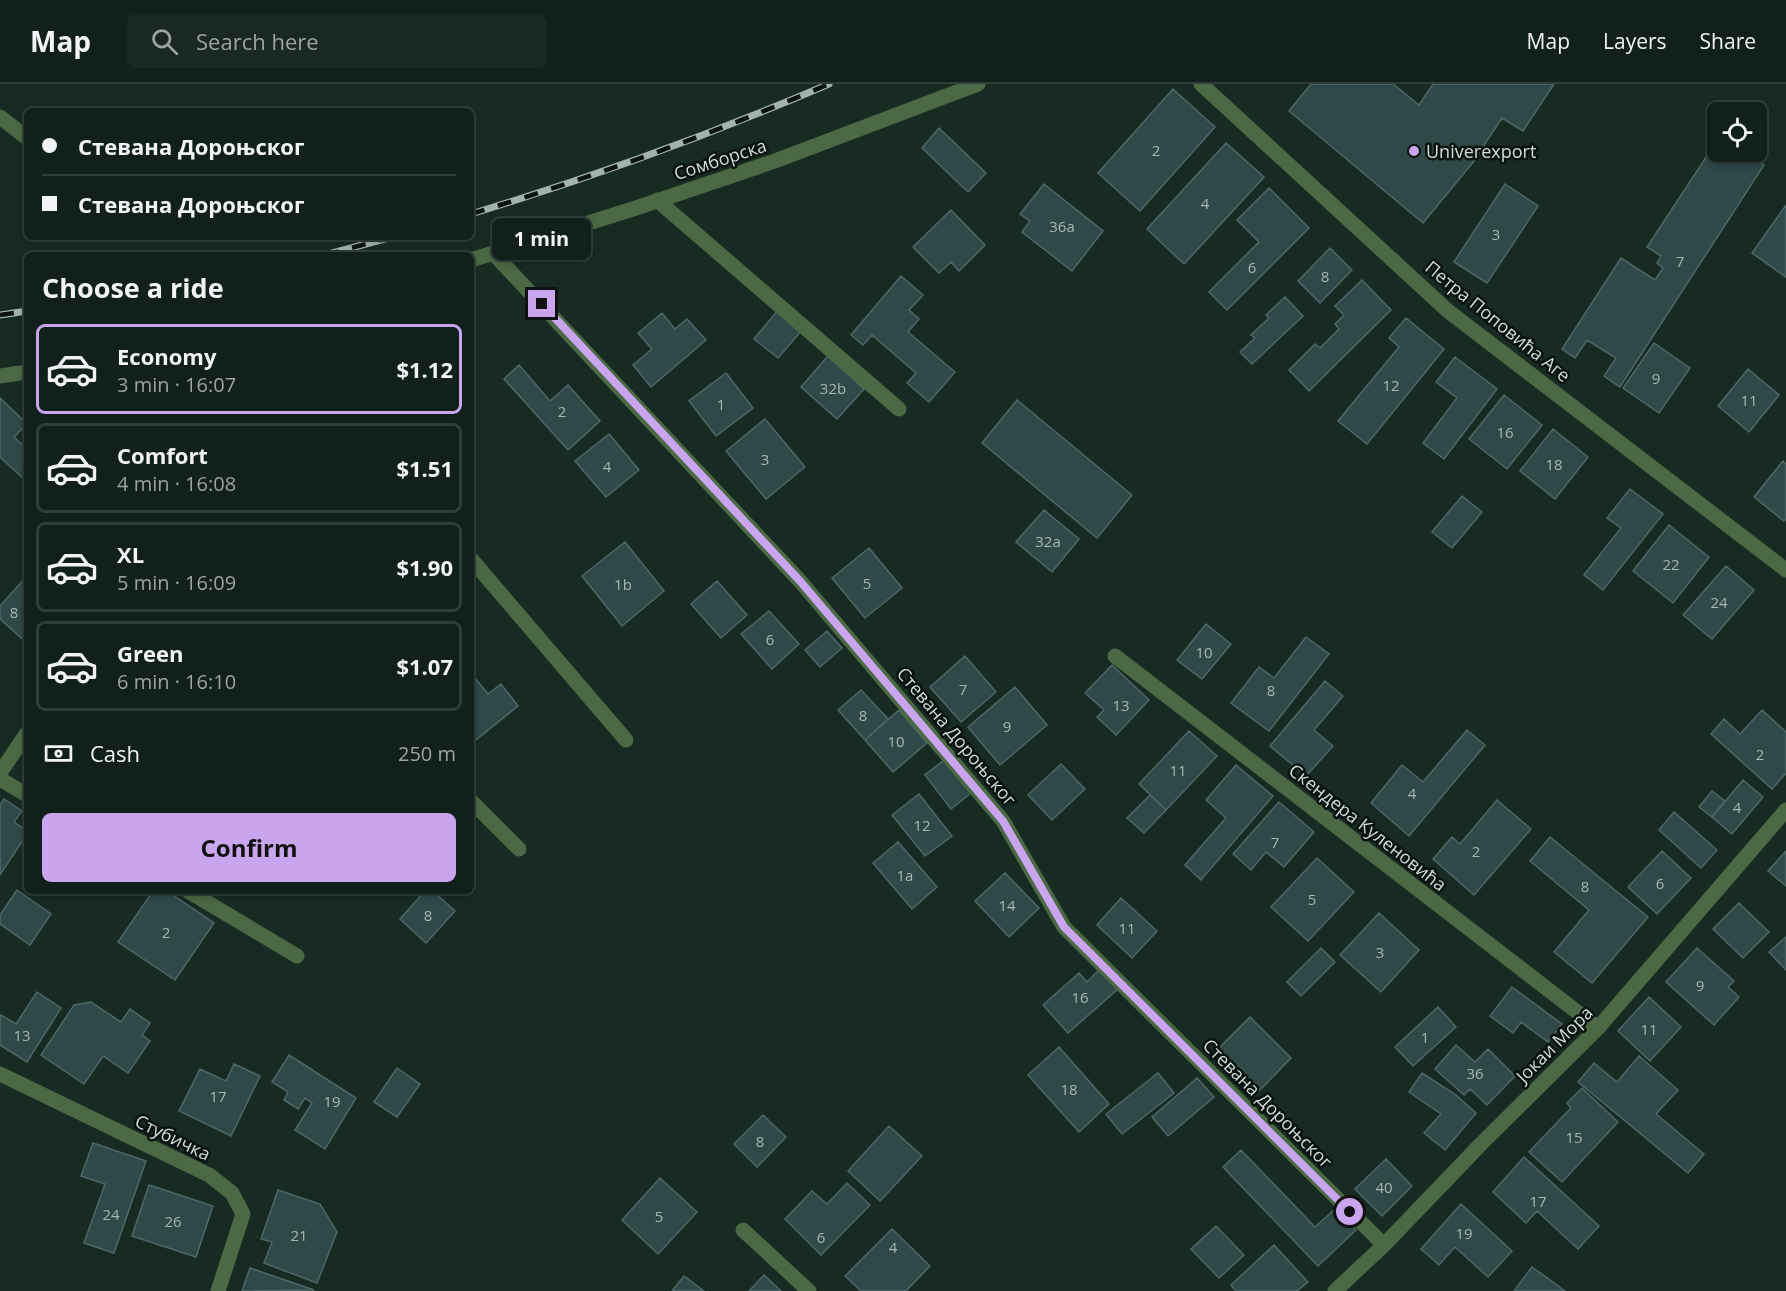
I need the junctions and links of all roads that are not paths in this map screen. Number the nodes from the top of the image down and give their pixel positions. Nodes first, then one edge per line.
1 (978, 84) edge
2 (1201, 84) edge
3 (0, 117) edge
4 (24, 136) edge
5 (657, 200) junction
6 (493, 253) junction
7 (474, 259) edge
8 (24, 372) edge
9 (0, 376) edge
10 (900, 409) dead end
11 (474, 563) edge
12 (1786, 570) edge
13 (1115, 656) dead end
14 (24, 737) edge
15 (626, 740) dead end
16 (0, 773) edge
17 (0, 779) edge
18 (24, 793) edge
19 (474, 804) edge
20 (1786, 810) edge
21 (519, 849) dead end
22 (193, 894) edge
23 (297, 956) dead end
24 (1598, 1028) junction
25 (0, 1074) edge
26 (743, 1230) dead end
27 (1384, 1245) junction
28 (218, 1291) edge
29 (809, 1291) edge
30 (1335, 1291) edge

1 - 5 street, Сомборска
2 - 12 street, Петра Поповића Аге
3 - 4 street
5 - 6 street, Сомборска
5 - 10 street
6 - 7 street, Сомборска
6 - 27 street, Стевана Дороњског
8 - 9 street
11 - 15 street
13 - 24 street, Скендера Куленовића
14 - 16 street
17 - 18 street
19 - 21 street
20 - 24 street, Јокаи Мора
22 - 23 street
24 - 27 street, Јокаи Мора
25 - 28 street, Стубичка
26 - 29 street
27 - 30 street, Јокаи Мора

